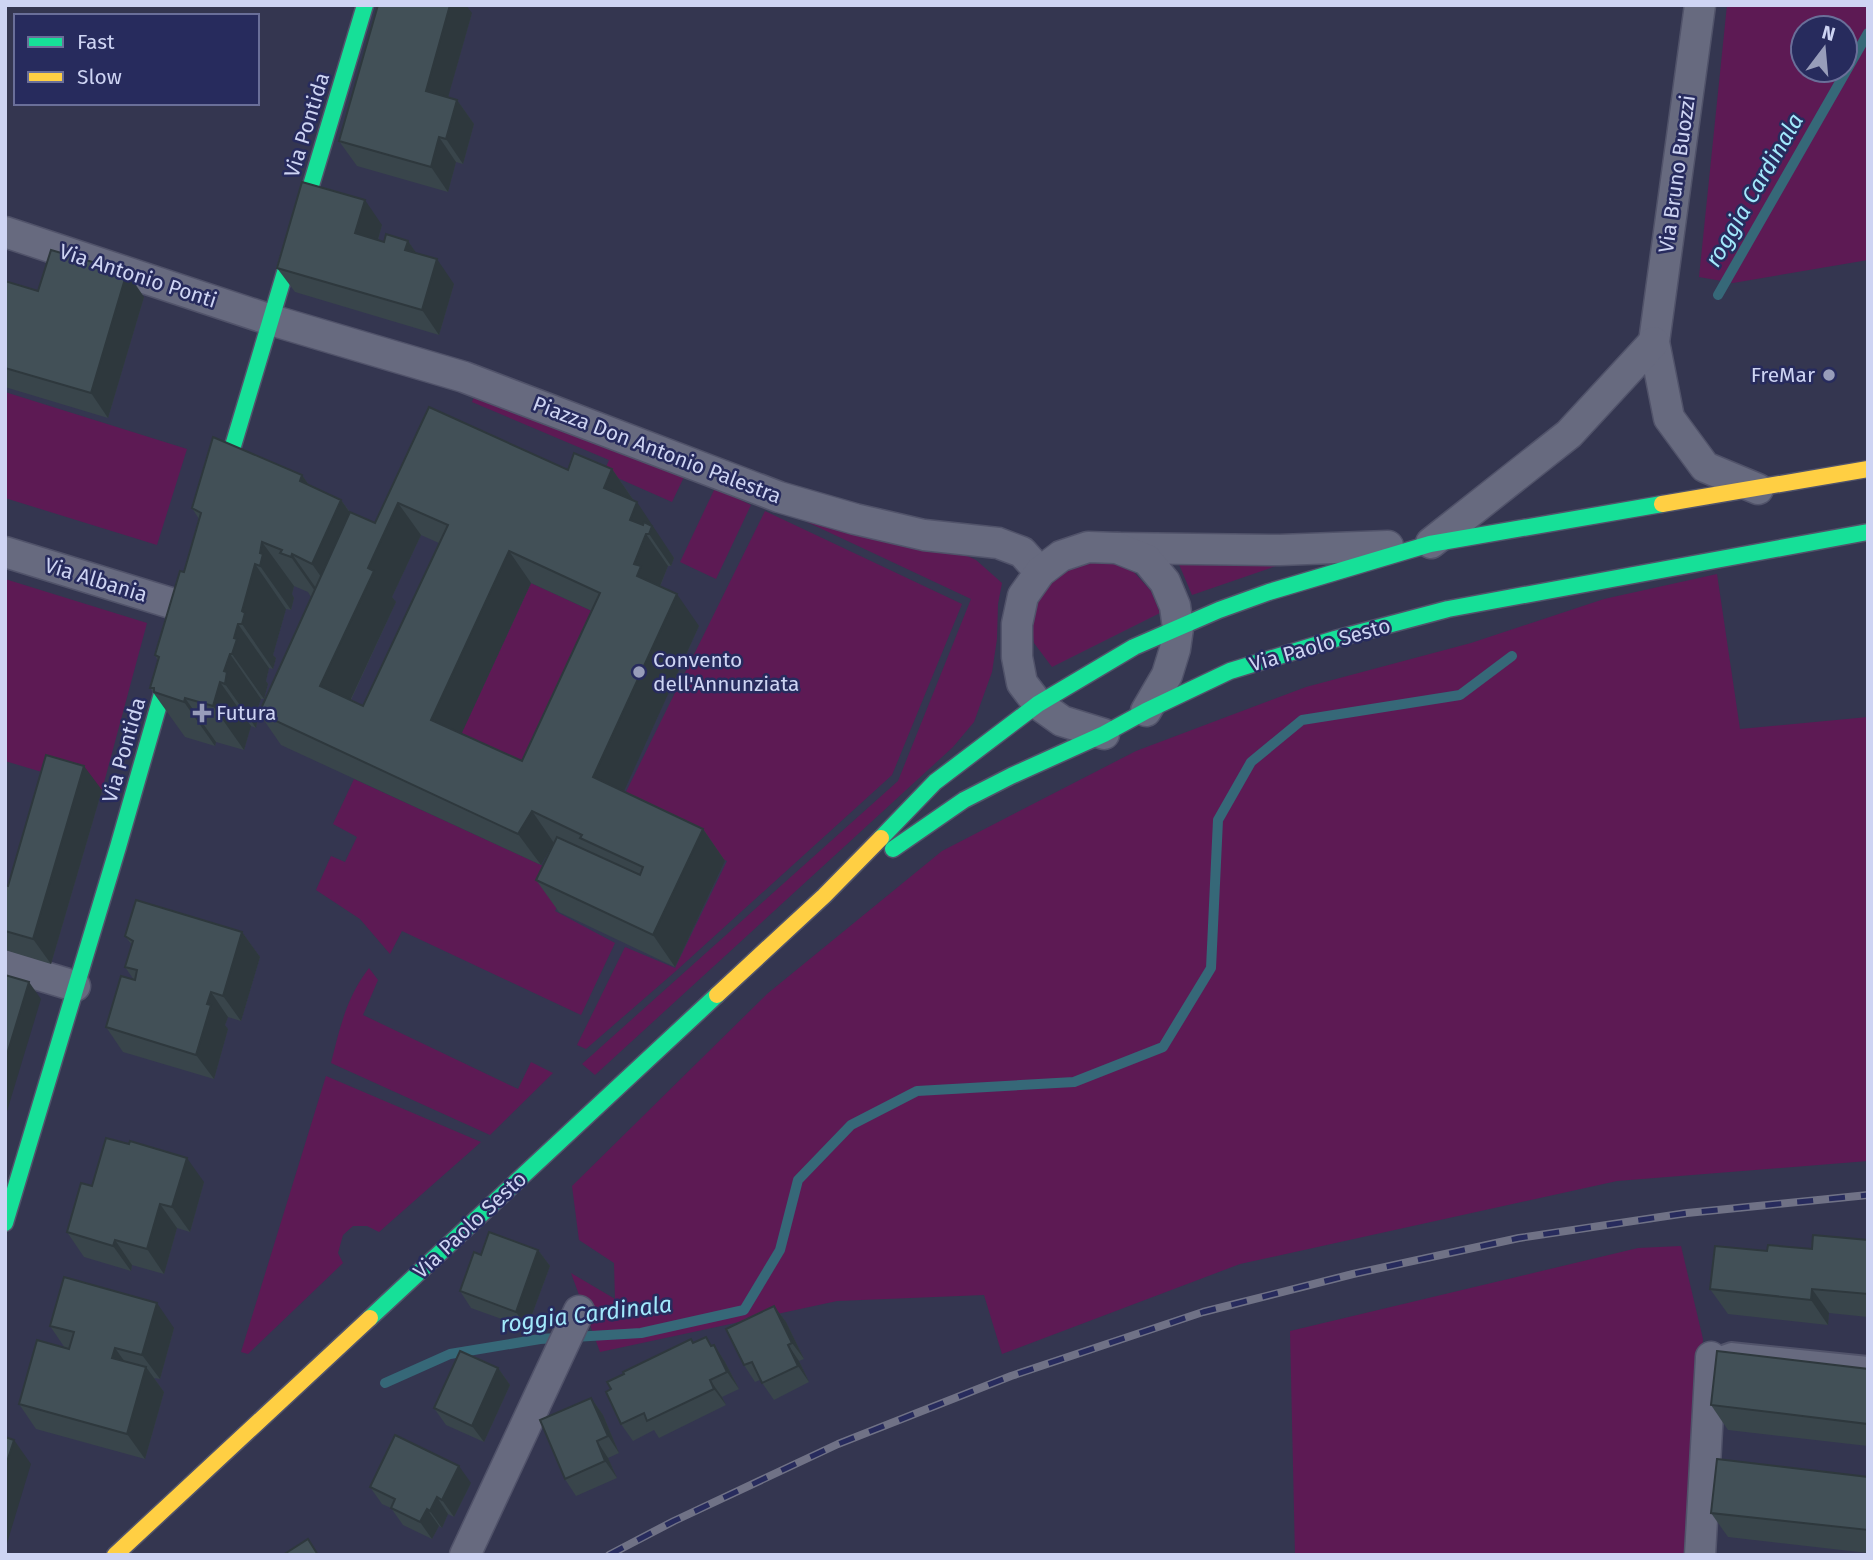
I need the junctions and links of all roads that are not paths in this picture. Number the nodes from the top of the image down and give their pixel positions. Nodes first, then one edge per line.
1 (365, 5) edge
2 (1700, 5) edge
3 (5, 232) edge
4 (271, 320) junction
5 (1654, 342) junction
6 (1868, 469) edge
7 (1758, 489) junction
8 (213, 515) edge
9 (1868, 532) edge
10 (1430, 544) junction
11 (1117, 548) junction
12 (5, 552) edge
13 (1040, 572) junction
14 (185, 615) joint
15 (1178, 628) junction
16 (1038, 704) junction
17 (1146, 711) junction
18 (1104, 734) junction
19 (824, 896) junction
20 (5, 965) edge
21 (75, 986) junction
22 (5, 1223) edge
23 (579, 1311) dead end
24 (1711, 1357) joint
25 (1868, 1364) edge
26 (115, 1555) edge
27 (465, 1555) edge
28 (1700, 1555) edge

1 - 4 street, Via Pontida
2 - 5 street, Via Bruno Buozzi
3 - 4 street, Via Antonio Ponti
4 - 8 street, Via Pontida
4 - 13 street, Piazza Don Antonio Palestra
5 - 7 street, Via Bruno Buozzi
5 - 10 street
6 - 7 street, Via Paolo Sesto
7 - 10 street, Via Paolo Sesto
9 - 17 street, Via Paolo Sesto
10 - 11 street, Via Paolo Sesto
10 - 15 street, Via Paolo Sesto
11 - 13 street, Via Paolo Sesto
11 - 15 street
12 - 14 street, Via Albania
13 - 16 street
14 - 21 street, Via Pontida
15 - 16 street, Via Paolo Sesto
15 - 17 street
16 - 18 street
16 - 19 street, Via Paolo Sesto
17 - 18 street, Via Paolo Sesto
18 - 19 street, Via Paolo Sesto
19 - 26 street, Via Paolo Sesto
20 - 21 street
21 - 22 street, Via Pontida
23 - 27 street
24 - 25 lane
24 - 28 street

